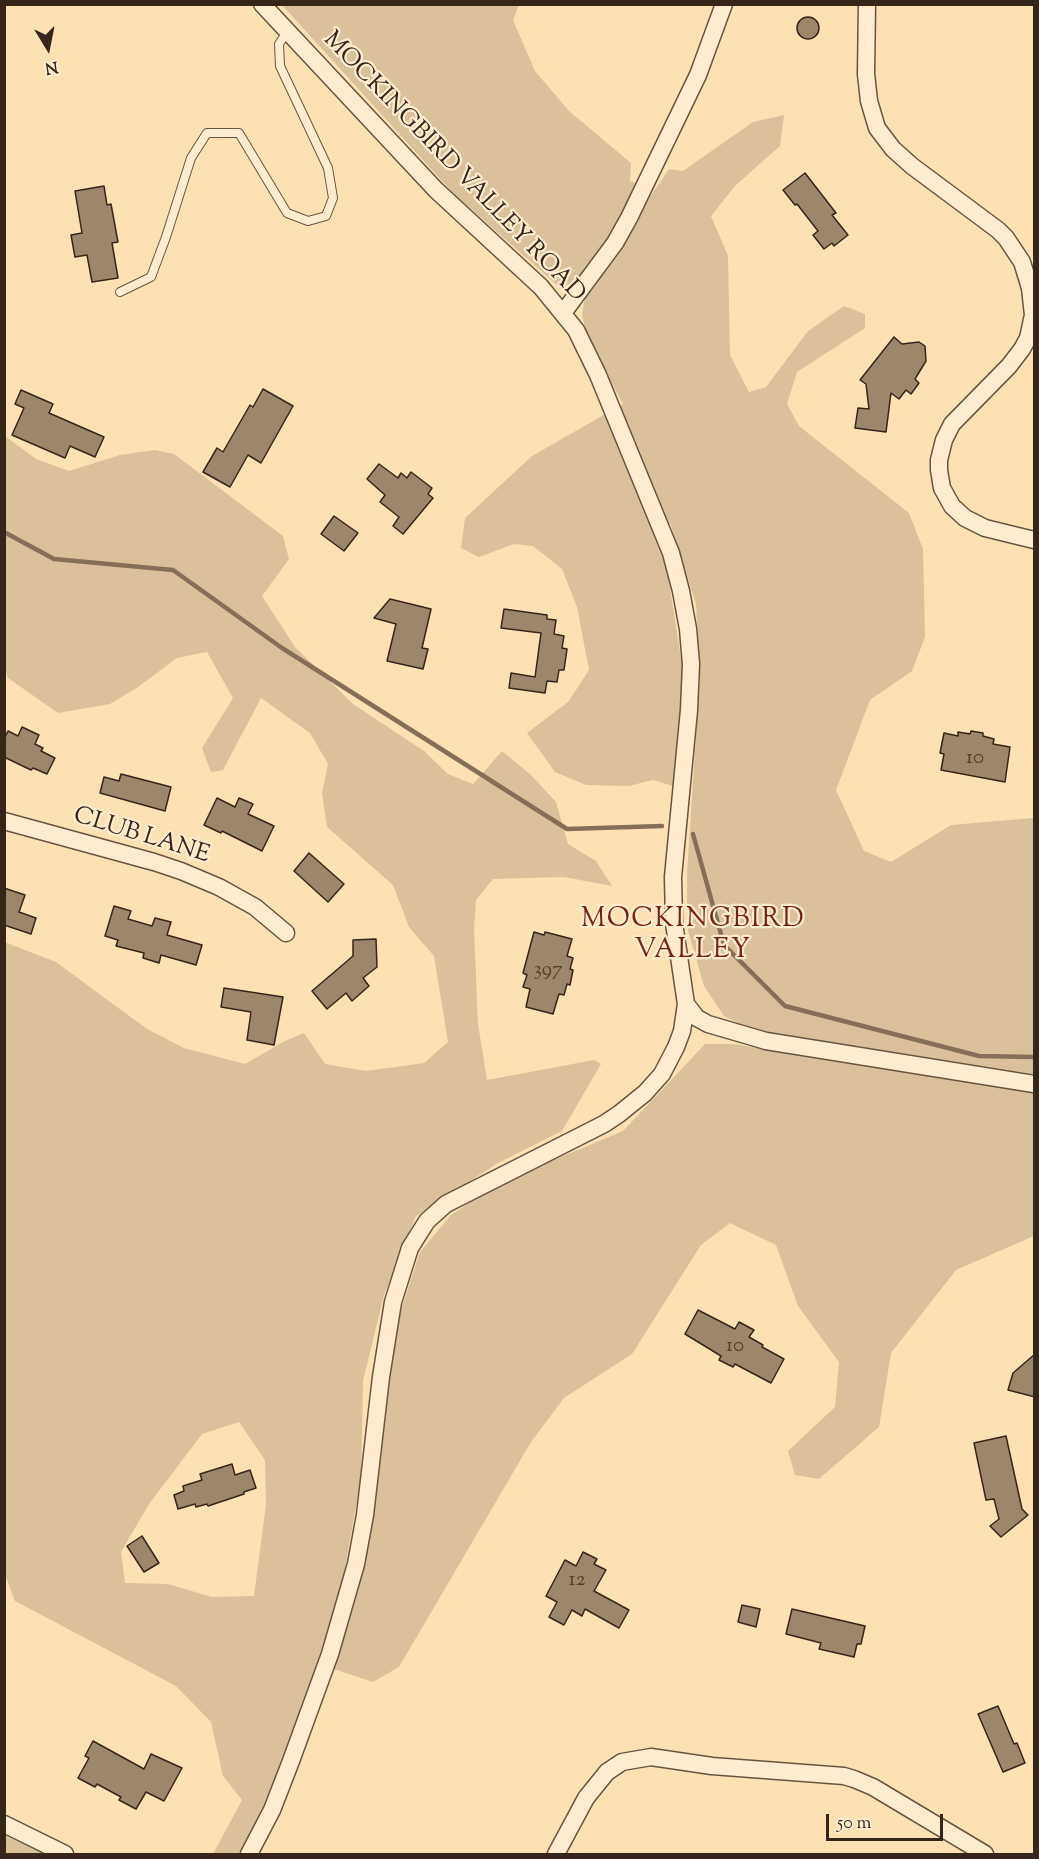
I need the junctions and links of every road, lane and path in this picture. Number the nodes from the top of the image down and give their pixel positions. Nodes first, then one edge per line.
1 (262, 4) edge
2 (724, 4) edge
3 (867, 4) edge
4 (287, 32) junction
5 (120, 292) dead end
6 (562, 313) junction
7 (1035, 540) edge
8 (4, 821) edge
9 (286, 933) dead end
10 (686, 1004) junction
11 (1035, 1084) edge
12 (4, 1824) edge
13 (65, 1854) edge
14 (249, 1854) edge
15 (556, 1854) edge
16 (985, 1854) edge

1 - 4 street, MOCKINGBIRD VALLEY ROAD
2 - 6 street
3 - 7 street
4 - 5 lane
4 - 6 street, MOCKINGBIRD VALLEY ROAD
6 - 10 street, MOCKINGBIRD VALLEY ROAD
8 - 9 street, CLUB LANE
10 - 11 street
10 - 14 street, MOCKINGBIRD VALLEY ROAD
12 - 13 street
15 - 16 street

